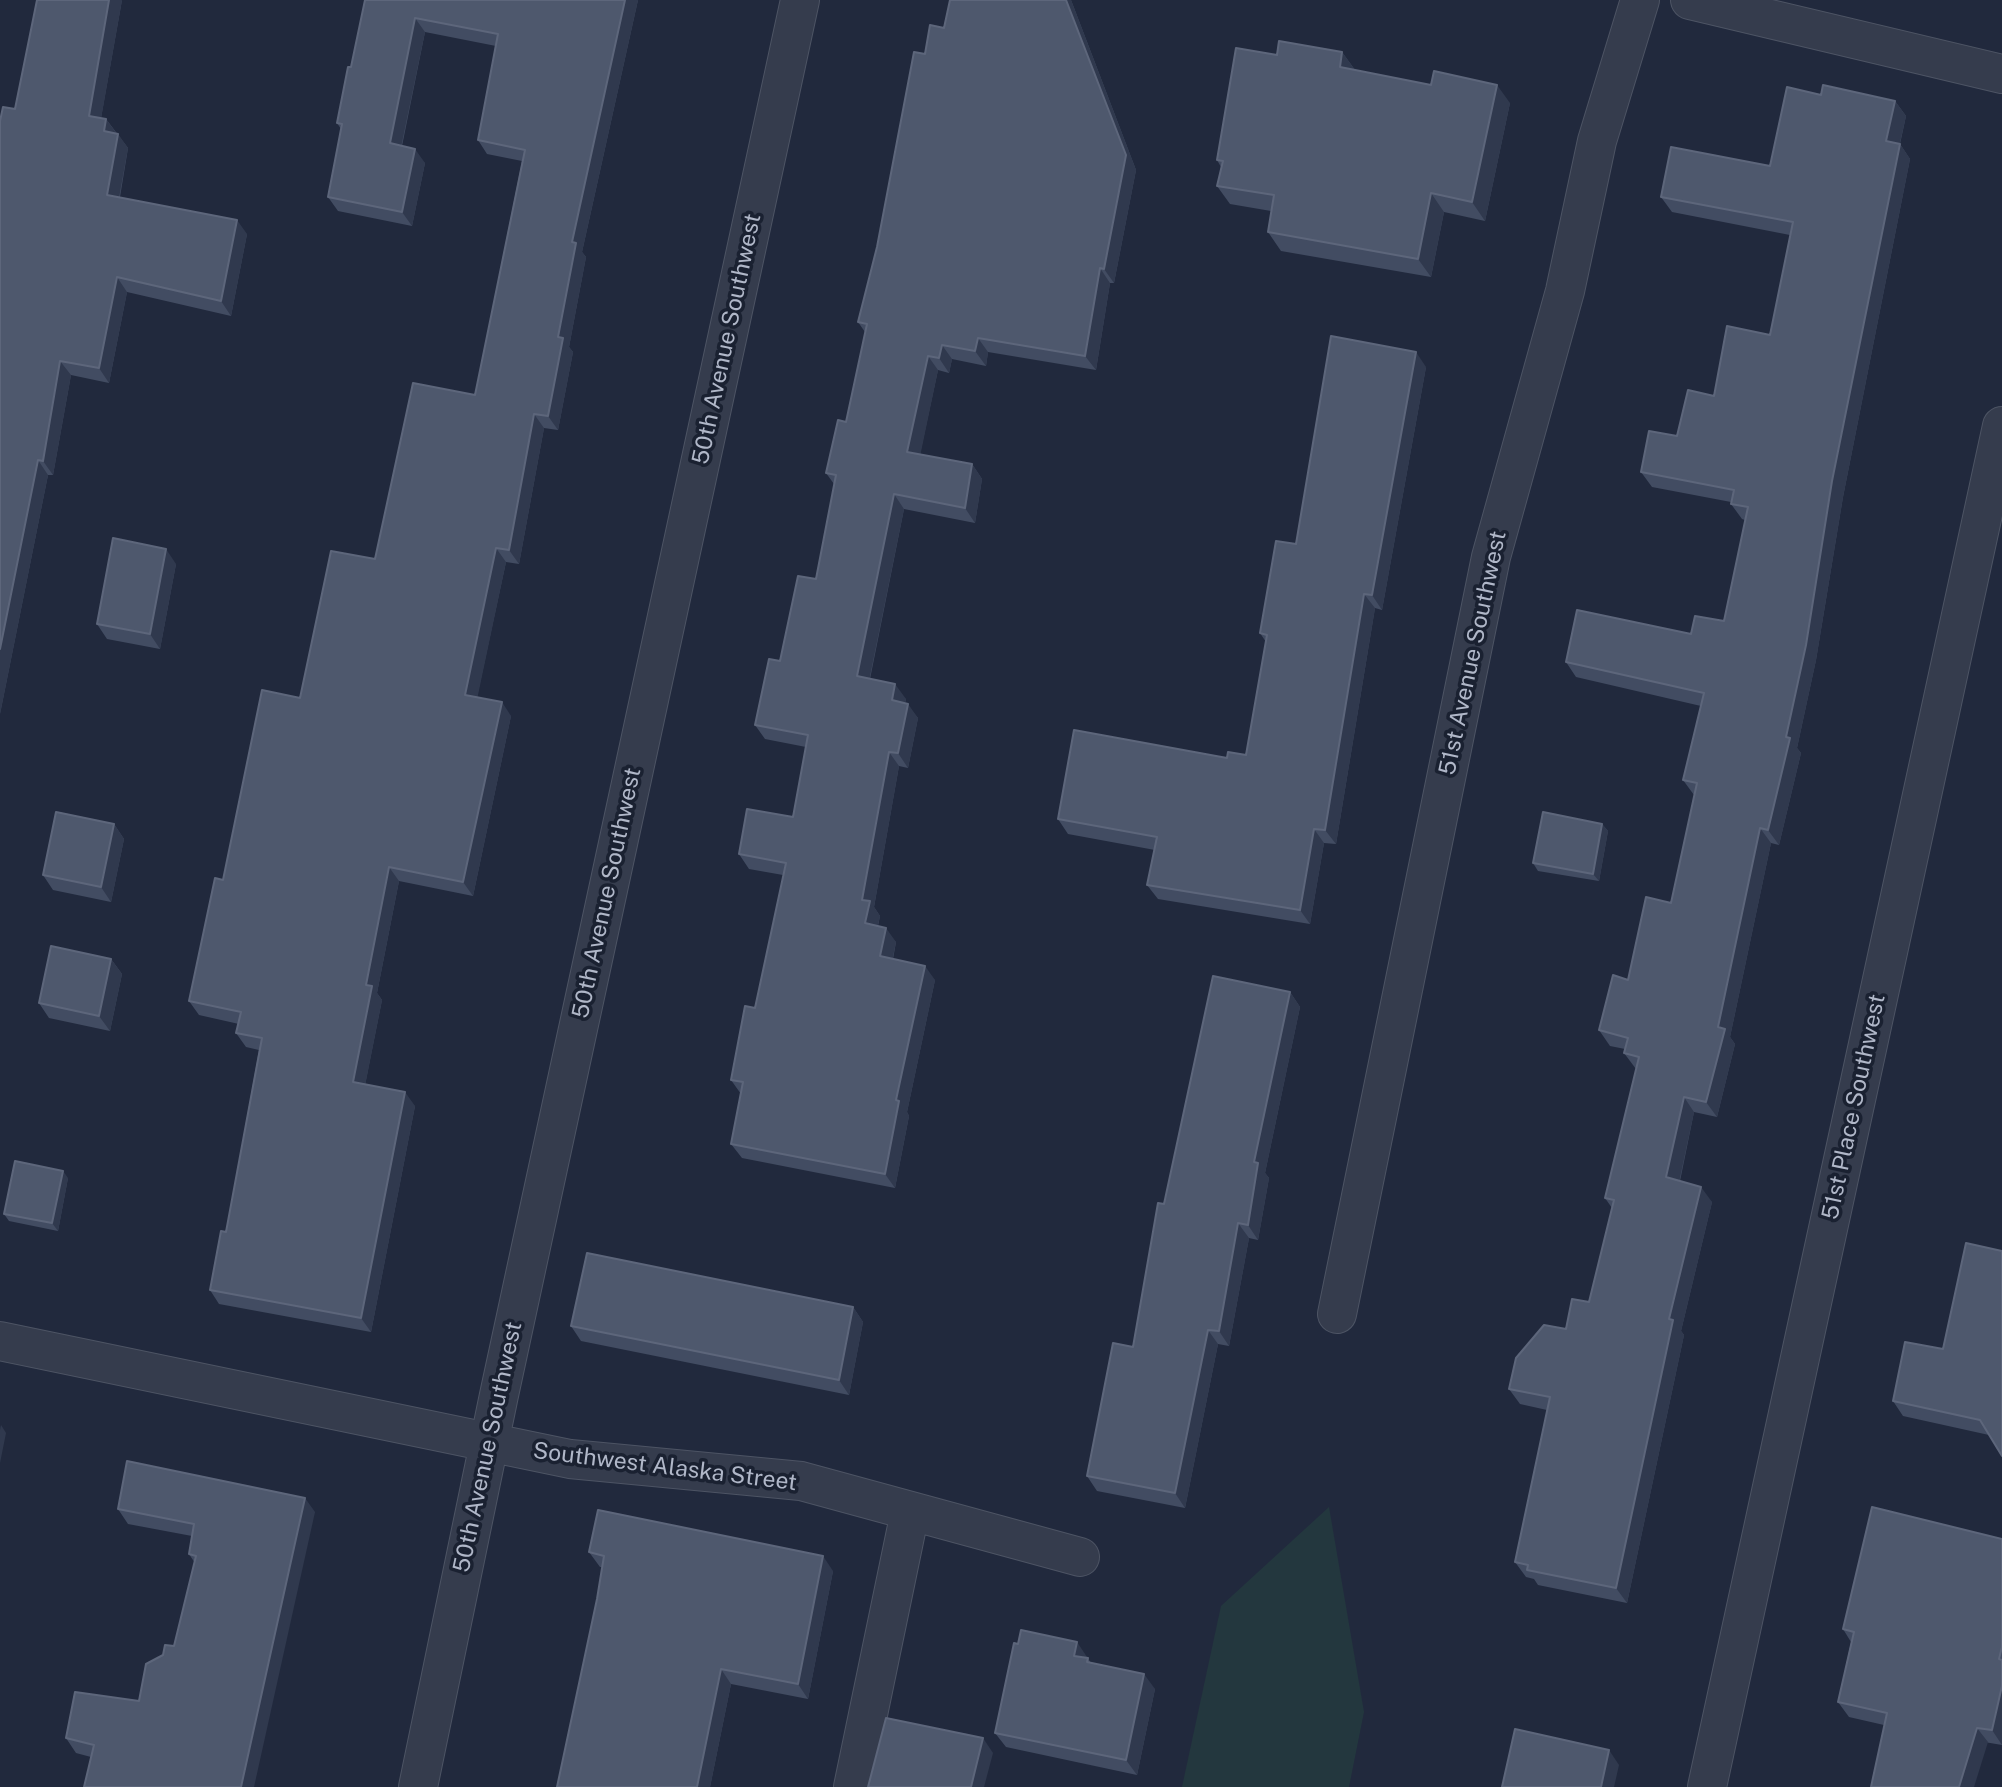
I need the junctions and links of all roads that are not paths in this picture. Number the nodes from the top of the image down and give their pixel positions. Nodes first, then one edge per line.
1 (800, 0) edge
2 (1640, 0) edge
3 (1690, 0) edge
4 (2002, 74) edge
5 (2002, 426) edge
6 (1337, 1314) dead end
7 (0, 1341) edge
8 (489, 1443) junction
9 (910, 1512) junction
10 (1080, 1557) dead end
11 (418, 1787) edge
12 (853, 1787) edge
13 (1707, 1787) edge

1 - 8 street, 50th Avenue Southwest
2 - 6 street, 51st Avenue Southwest
3 - 4 street
5 - 13 street, 51st Place Southwest
7 - 8 street, Southwest Alaska Street
8 - 9 street, Southwest Alaska Street
8 - 11 street, 50th Avenue Southwest
9 - 10 street, Southwest Alaska Street
9 - 12 street

